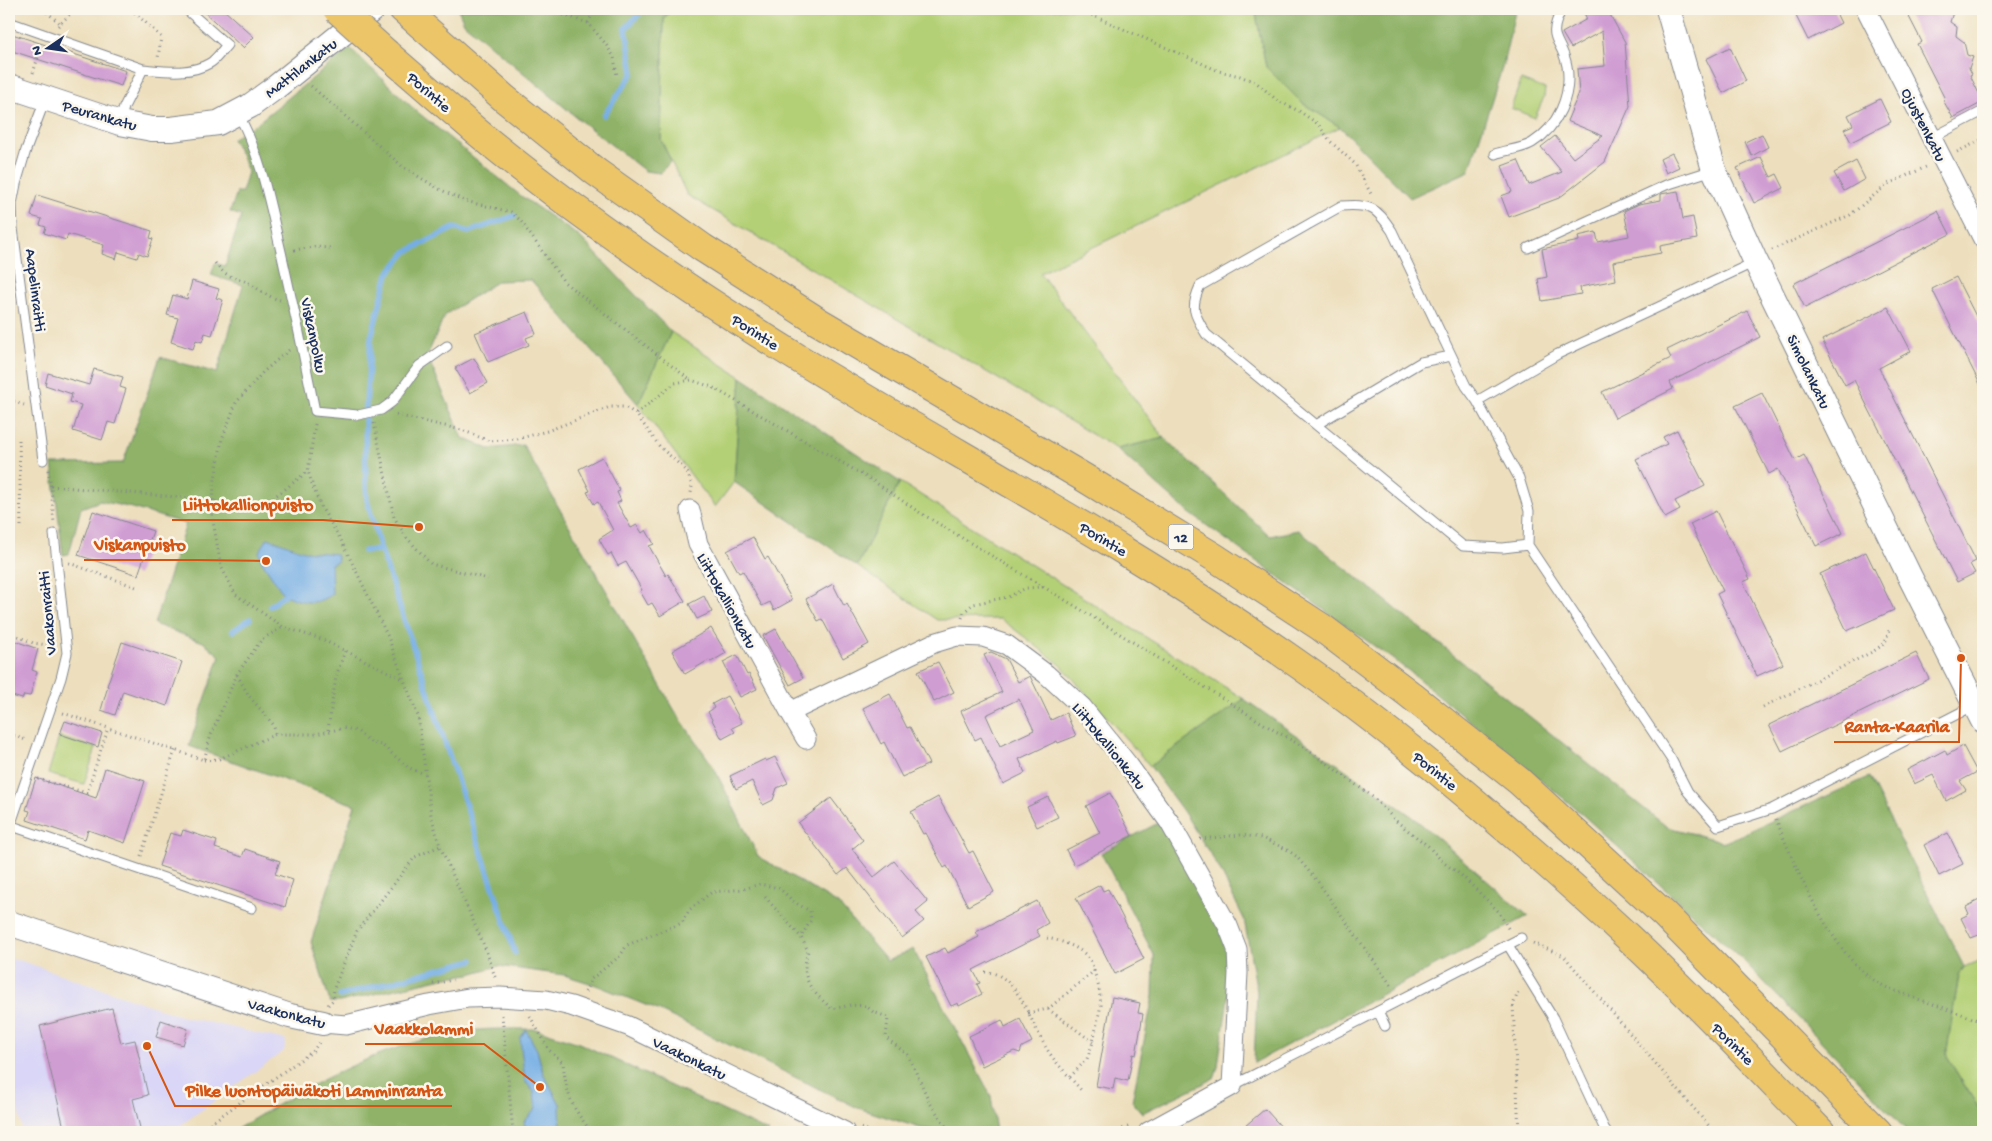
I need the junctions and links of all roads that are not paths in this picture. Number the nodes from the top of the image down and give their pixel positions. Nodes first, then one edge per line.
1 (186, 9) edge
2 (337, 9) edge
3 (372, 9) edge
4 (1562, 9) edge
5 (1668, 9) edge
6 (1866, 9) edge
7 (412, 16) edge
8 (9, 22) edge
9 (143, 69) junction
10 (9, 86) edge
11 (46, 98) junction
12 (244, 110) junction
13 (1983, 111) edge
14 (120, 123) junction
15 (1932, 138) junction
16 (1495, 154) dead end
17 (1714, 170) junction
18 (1983, 239) edge
19 (1528, 248) dead end
20 (1755, 260) junction
21 (446, 346) dead end
22 (1451, 356) junction
23 (1477, 401) junction
24 (1316, 425) junction
25 (43, 460) road end
26 (690, 510) road end
27 (54, 534) road end
28 (1528, 545) junction
29 (1981, 709) edge
30 (790, 712) junction
31 (806, 739) dead end
32 (9, 826) edge
33 (252, 908) dead end
34 (9, 924) edge
35 (1378, 1011) junction
36 (324, 1015) joint
37 (1385, 1026) dead end
38 (1232, 1086) junction
39 (1158, 1130) edge
40 (845, 1132) edge
41 (1606, 1132) edge
42 (1821, 1132) edge
43 (1878, 1132) edge

1 - 9 lane
2 - 42 highway, Porintie / 12, bridge
3 - 12 street, Mattilankatu
4 - 16 lane
5 - 17 street, Simolankatu
6 - 15 street, Ojustenkatu
7 - 43 highway, 12
8 - 9 lane
9 - 14 lane
10 - 11 street, Peurankatu
11 - 14 street, Peurankatu
11 - 25 lane, Aapelinraitti
12 - 14 street, Peurankatu
12 - 21 lane, Viskanpolku
13 - 15 lane
15 - 18 street, Ojustenkatu
17 - 19 lane
17 - 20 street, Simolankatu
20 - 23 lane
20 - 29 street, Simolankatu
22 - 23 lane
22 - 24 lane
22 - 24 lane
23 - 28 lane
24 - 28 lane
26 - 30 street, Liittokallionkatu
27 - 32 lane, Vaakonraitti
28 - 29 lane
30 - 31 street, Liittokallionkatu
30 - 38 street, Liittokallionkatu
32 - 33 lane
34 - 36 street, Vaakonkatu
35 - 37 lane
35 - 38 lane
35 - 41 lane
36 - 40 street, Vaakonkatu
38 - 39 street

